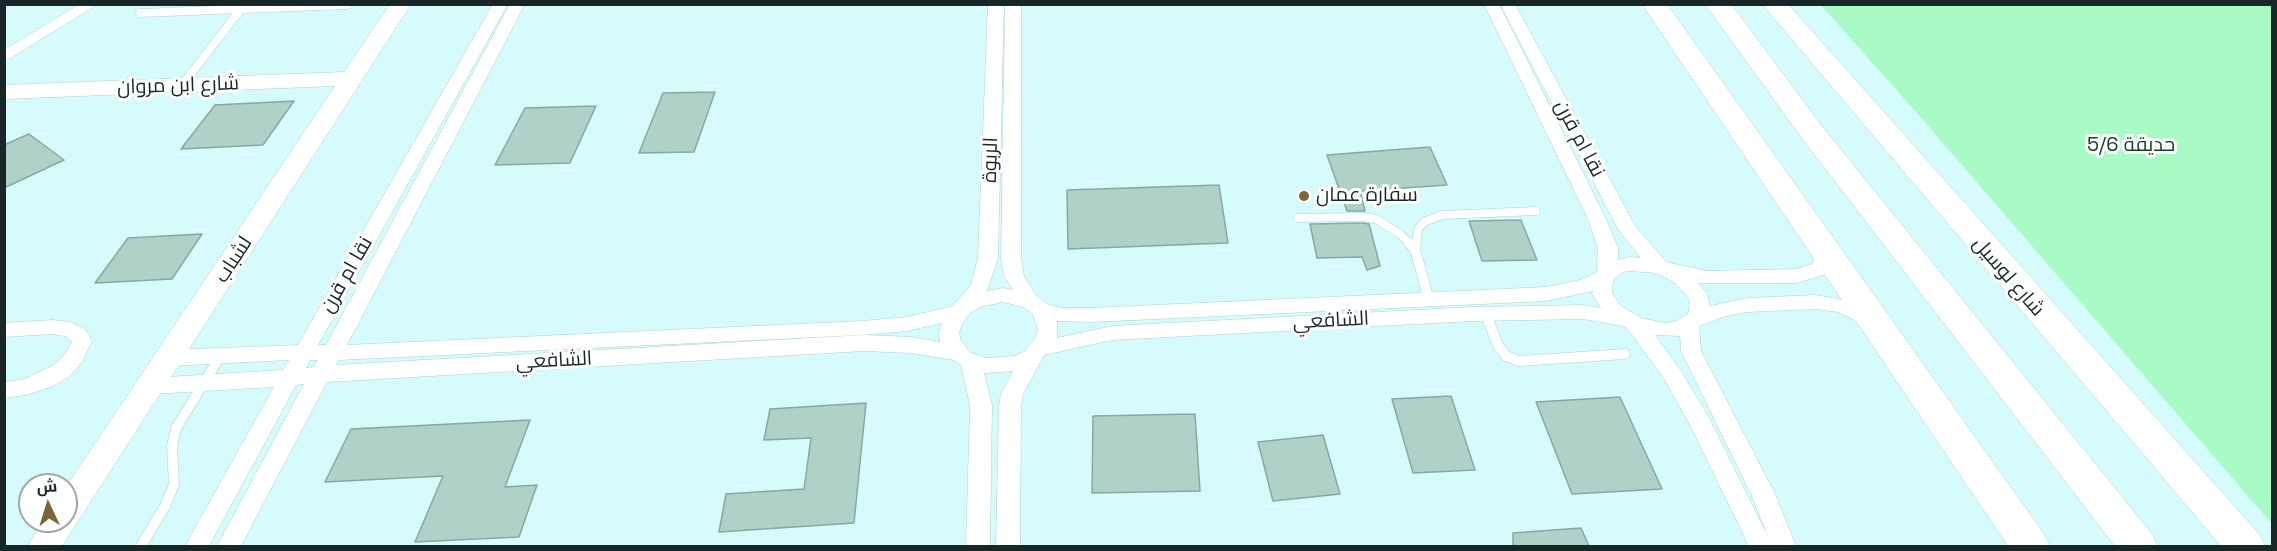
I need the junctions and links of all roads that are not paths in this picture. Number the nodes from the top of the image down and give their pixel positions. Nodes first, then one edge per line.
1 (92, 4) edge
2 (401, 4) edge
3 (501, 4) edge
4 (518, 4) edge
5 (996, 4) edge
6 (1013, 4) edge
7 (1491, 4) edge
8 (1508, 4) edge
9 (1654, 4) edge
10 (1694, 4) edge
11 (1717, 4) edge
12 (1774, 4) edge
13 (1797, 4) edge
14 (347, 5) edge
15 (241, 9) junction
16 (140, 14) dead end
17 (4, 57) edge
18 (1818, 57) junction
19 (1760, 60) junction
20 (351, 79) junction
21 (182, 85) junction
22 (4, 92) edge
23 (1536, 211) dead end
24 (1298, 218) dead end
25 (1415, 249) junction
26 (1827, 251) junction
27 (1664, 269) junction
28 (1606, 275) junction
29 (1429, 300) junction
30 (1035, 305) junction
31 (961, 310) junction
32 (1485, 313) junction
33 (1629, 321) junction
34 (1692, 322) junction
35 (1876, 325) junction
36 (4, 330) edge
37 (303, 352) junction
38 (1035, 352) junction
39 (332, 353) junction
40 (1625, 354) dead end
41 (221, 355) junction
42 (169, 358) junction
43 (964, 358) junction
44 (321, 374) junction
45 (289, 378) junction
46 (204, 382) junction
47 (151, 386) junction
48 (4, 390) edge
49 (78, 495) edge
50 (53, 533) edge
51 (44, 546) edge
52 (141, 546) edge
53 (197, 546) edge
54 (229, 546) edge
55 (978, 546) edge
56 (1008, 546) edge
57 (1761, 546) edge
58 (1784, 546) edge
59 (2030, 546) edge
60 (2138, 546) edge
61 (2245, 546) edge

1 - 17 street
2 - 20 street, لشباب
3 - 37 street, نقا ام قرن
4 - 39 street, نقا ام قرن
5 - 31 street, الربوة
6 - 30 street, الربوة
7 - 28 street, نقا ام قرن
8 - 27 street, نقا ام قرن
9 - 26 highway
10 - 19 highway
11 - 19 highway
12 - 18 highway, شارع لوسيل
13 - 18 highway
14 - 15 lane
15 - 16 lane
15 - 21 lane
18 - 61 highway, شارع لوسيل
19 - 60 highway
20 - 21 street, شارع ابن مروان
20 - 42 street, لشباب
21 - 22 street, شارع ابن مروان
23 - 25 lane
24 - 25 lane
25 - 29 lane
26 - 27 street
26 - 35 highway
27 - 28 street
27 - 34 street
28 - 29 street, الشافعي
28 - 33 street
29 - 30 street, الشافعي
30 - 31 street
30 - 38 street
31 - 39 street, الشافعي
31 - 43 street
32 - 33 street, الشافعي
32 - 38 street, الشافعي
32 - 40 lane
33 - 34 street
33 - 57 street
34 - 35 street
34 - 58 street
35 - 59 highway
36 - 48 street
37 - 39 street, الشافعي
37 - 41 street, الشافعي
37 - 45 street, نقا ام قرن
38 - 43 street
38 - 56 street
39 - 44 street, نقا ام قرن
41 - 42 street, الشافعي
41 - 46 lane
42 - 47 street, لشباب
43 - 44 street, الشافعي
43 - 55 street
44 - 45 street, الشافعي
44 - 54 street, نقا ام قرن
45 - 46 street, الشافعي
45 - 53 street, نقا ام قرن
46 - 47 street, الشافعي
46 - 52 lane
47 - 49 street, لشباب
50 - 51 street

